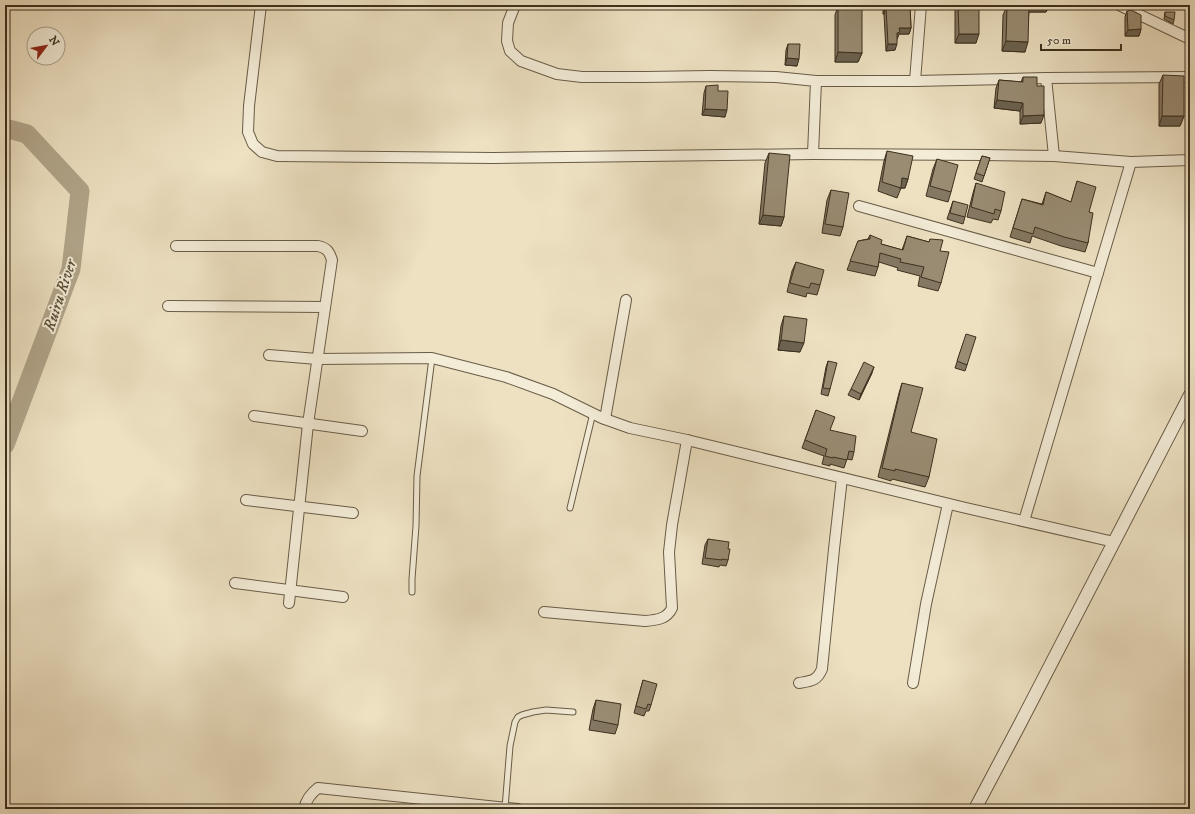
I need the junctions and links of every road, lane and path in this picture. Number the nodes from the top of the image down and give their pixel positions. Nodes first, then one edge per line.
1 (261, 5) edge
2 (515, 5) edge
3 (921, 5) edge
4 (1119, 5) edge
5 (1190, 39) edge
6 (1190, 77) edge
7 (1046, 78) junction
8 (816, 81) junction
9 (915, 81) junction
10 (813, 154) junction
11 (1054, 156) junction
12 (1190, 160) edge
13 (1131, 162) junction
14 (859, 206) dead end
15 (176, 246) dead end
16 (1098, 273) junction
17 (626, 300) dead end
18 (168, 306) dead end
19 (325, 307) junction
20 (269, 355) dead end
21 (432, 358) junction
22 (317, 359) junction
23 (1190, 395) edge
24 (593, 413) junction
25 (254, 416) dead end
26 (605, 419) junction
27 (308, 424) junction
28 (362, 432) dead end
29 (687, 440) junction
30 (842, 478) junction
31 (246, 500) dead end
32 (948, 504) junction
33 (298, 507) junction
34 (570, 508) dead end
35 (353, 513) dead end
36 (1024, 521) junction
37 (1114, 542) junction
38 (235, 583) dead end
39 (290, 590) junction
40 (412, 592) dead end
41 (343, 597) dead end
42 (289, 603) dead end
43 (544, 612) dead end
44 (800, 683) dead end
45 (913, 683) dead end
46 (573, 712) dead end
47 (505, 808) edge
48 (304, 809) edge
49 (518, 809) edge
50 (975, 809) edge

1 - 10 street
2 - 8 street
3 - 9 street
4 - 5 street
6 - 7 street
7 - 9 street
7 - 11 street
8 - 9 street
8 - 10 street
10 - 11 street
11 - 13 street
12 - 13 street
13 - 16 street
14 - 16 street
15 - 19 street
16 - 36 street
17 - 26 street
18 - 19 street
19 - 22 street
20 - 22 street
21 - 22 street
21 - 24 street
21 - 40 lane
22 - 27 street
23 - 37 street
24 - 26 street
24 - 34 lane
25 - 27 street
26 - 29 street
27 - 28 street
27 - 33 street
29 - 30 street
29 - 43 street
30 - 32 street
30 - 44 street
31 - 33 street
32 - 36 street
32 - 45 street
33 - 35 street
33 - 39 street
36 - 37 street
37 - 50 street
38 - 39 street
39 - 41 street
39 - 42 street
46 - 47 lane
47 - 48 street
47 - 49 street

